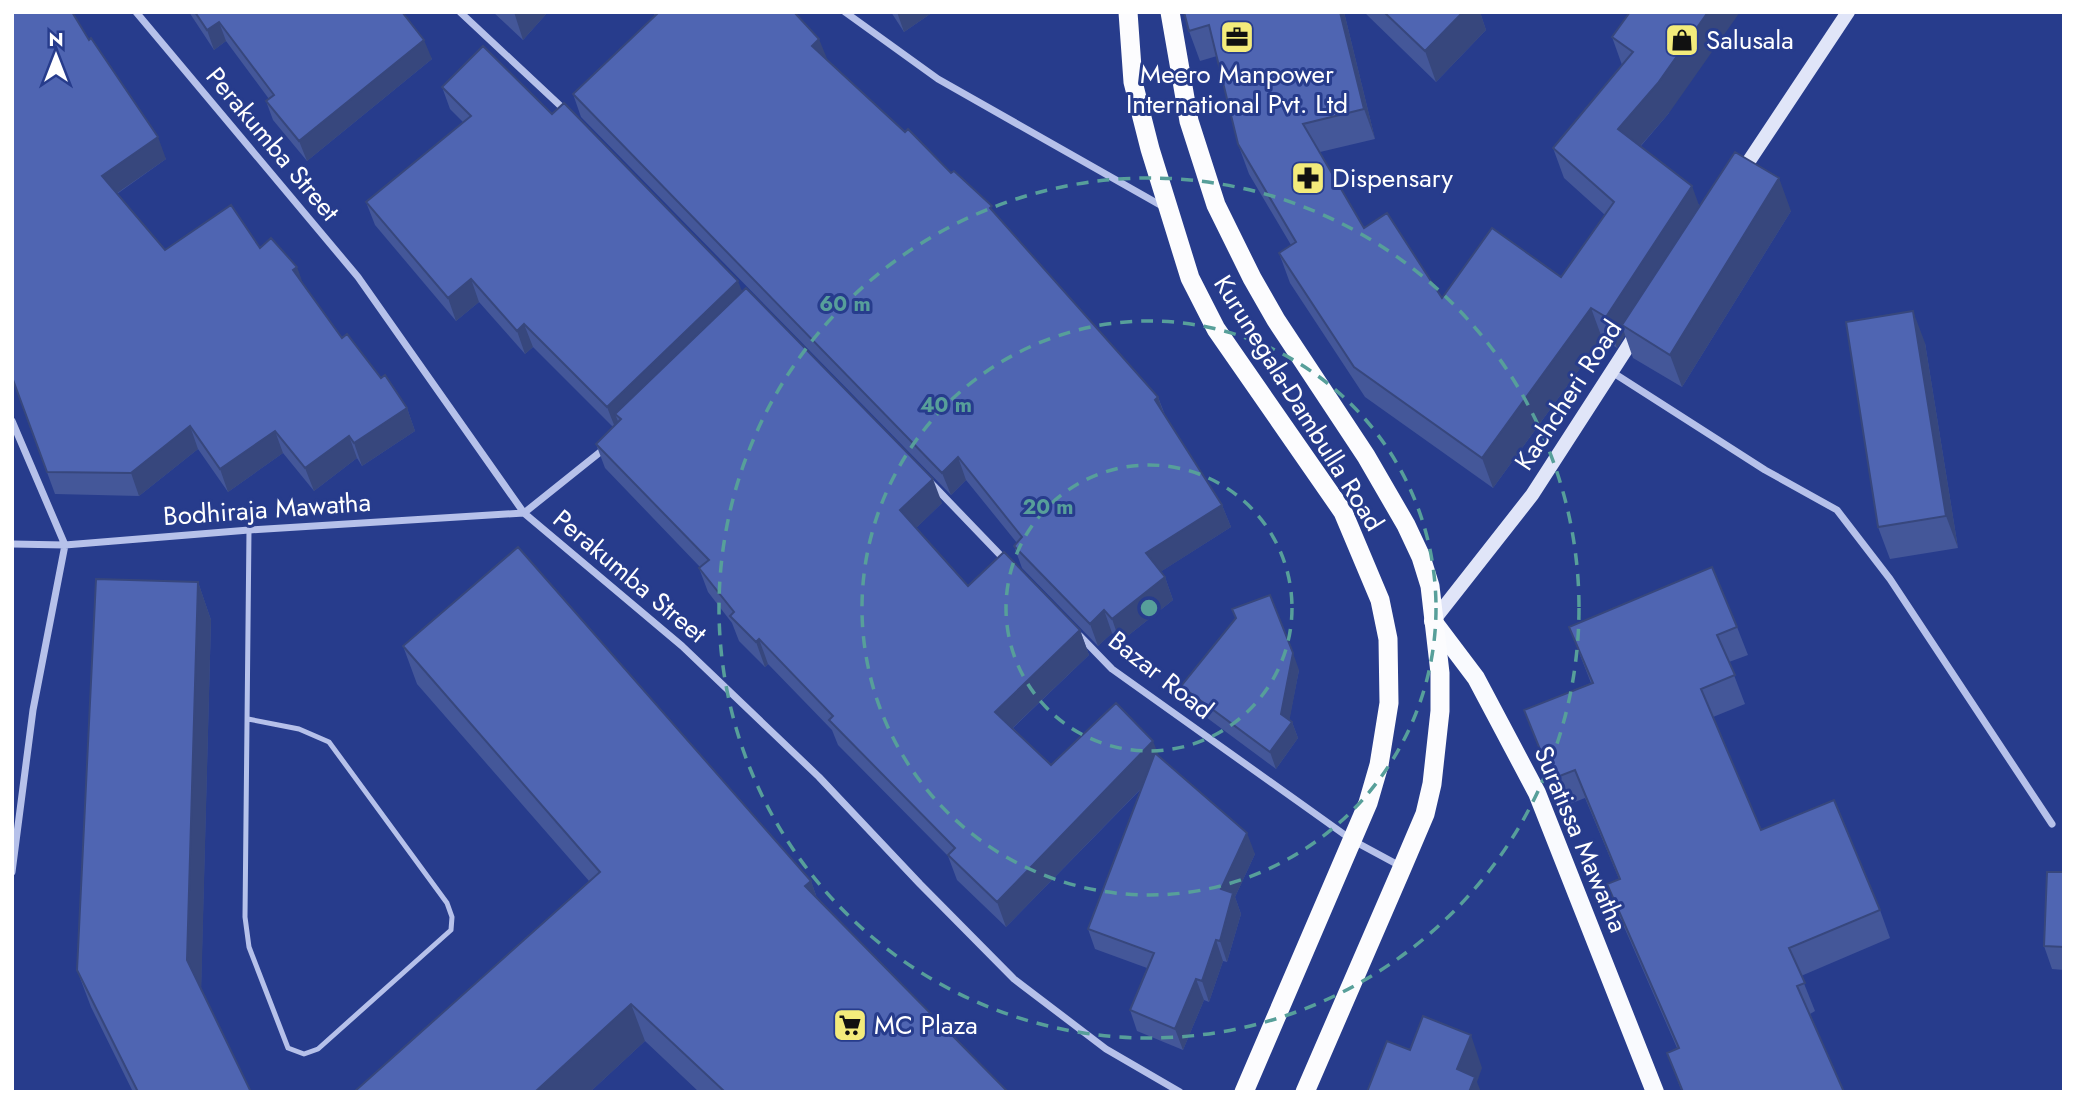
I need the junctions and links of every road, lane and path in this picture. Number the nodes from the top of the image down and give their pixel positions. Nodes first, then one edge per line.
1 (136, 12) edge
2 (460, 12) edge
3 (845, 12) edge
4 (1128, 12) edge
5 (1170, 12) edge
6 (1848, 12) edge
7 (572, 117) edge
8 (1734, 183) edge
9 (1169, 209) junction
10 (1645, 320) edge
11 (1611, 372) junction
12 (12, 421) edge
13 (611, 443) edge
14 (929, 481) edge
15 (524, 513) junction
16 (250, 530) junction
17 (12, 544) edge
18 (65, 545) junction
19 (1016, 570) edge
20 (1433, 621) junction
21 (1073, 630) edge
22 (248, 719) junction
23 (2052, 824) dead end
24 (1353, 840) junction
25 (1402, 868) junction
26 (12, 872) edge
27 (1180, 1092) edge
28 (1244, 1092) edge
29 (1305, 1092) edge
30 (1655, 1092) edge

1 - 15 street, Perakumba Street
2 - 7 street
3 - 9 street
4 - 9 highway, Kurunegala-Dambulla Road
5 - 20 highway, Kurunegala-Dambulla Road
6 - 8 main road
9 - 24 highway, Kurunegala-Dambulla Road
10 - 11 main road, Kachcheri Road
11 - 20 main road, Kachcheri Road
11 - 23 street
12 - 18 street
13 - 15 street
14 - 19 street
15 - 16 street, Bodhiraja Mawatha
15 - 27 street, Perakumba Street
16 - 18 street, Bodhiraja Mawatha
16 - 22 lane
17 - 18 street, Bodhiraja Mawatha
18 - 26 street
20 - 25 highway, Kurunegala-Dambulla Road
20 - 30 main road, Suratissa Mawatha
21 - 24 street, Bazar Road
22 - 22 lane
24 - 25 street, Bazar Road
24 - 28 highway, Kurunegala-Dambulla Road
25 - 29 highway, Kurunegala-Dambulla Road

